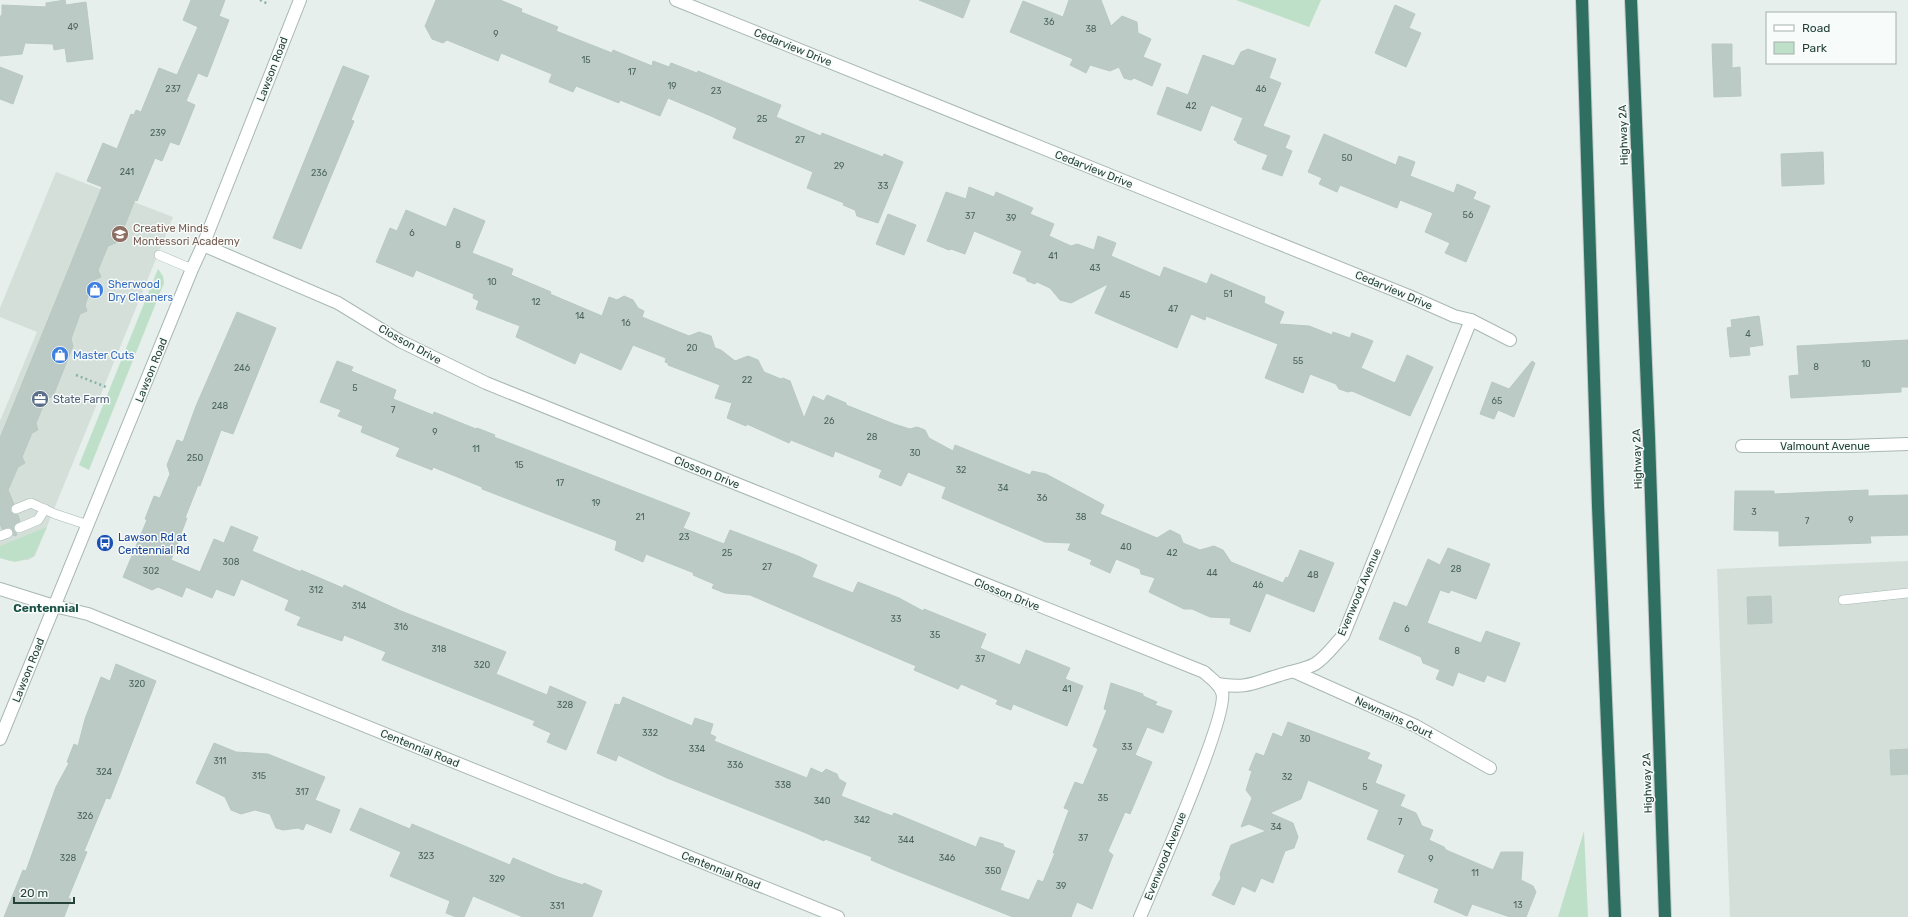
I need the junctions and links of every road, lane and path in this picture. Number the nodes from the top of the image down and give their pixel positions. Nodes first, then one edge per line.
1 (260, 0) edge
2 (300, 0) edge
3 (676, 0) edge
4 (1582, 0) edge
5 (1631, 0) edge
6 (268, 4) dead end
7 (203, 245) junction
8 (159, 255) dead end
9 (192, 269) junction
10 (1471, 320) junction
11 (1510, 340) dead end
12 (76, 375) dead end
13 (106, 387) dead end
14 (1908, 444) edge
15 (1742, 446) dead end
16 (16, 509) dead end
17 (45, 509) junction
18 (88, 525) junction
19 (19, 528) dead end
20 (0, 588) edge
21 (1908, 593) edge
22 (1842, 600) dead end
23 (54, 606) junction
24 (1295, 672) junction
25 (1217, 684) junction
26 (0, 739) edge
27 (1490, 768) dead end
28 (838, 917) edge
29 (1140, 917) edge
30 (1615, 917) edge
31 (1665, 917) edge

1 - 6 path
2 - 7 street, Lawson Road
3 - 10 street, Cedarview Drive
4 - 30 highway
5 - 31 highway, Highway 2A
7 - 9 street, Lawson Road
7 - 25 street, Closson Drive
8 - 9 lane
9 - 18 street, Lawson Road
10 - 11 street, Cedarview Drive
10 - 24 street, Evenwood Avenue
12 - 13 path
14 - 15 street, Valmount Avenue
16 - 17 lane
17 - 18 lane
17 - 19 lane
18 - 23 street, Lawson Road
20 - 23 street, Centennial Road
21 - 22 lane
23 - 26 street, Lawson Road
23 - 28 street, Centennial Road
24 - 25 street, Evenwood Avenue
24 - 27 street, Newmains Court
25 - 29 street, Evenwood Avenue

